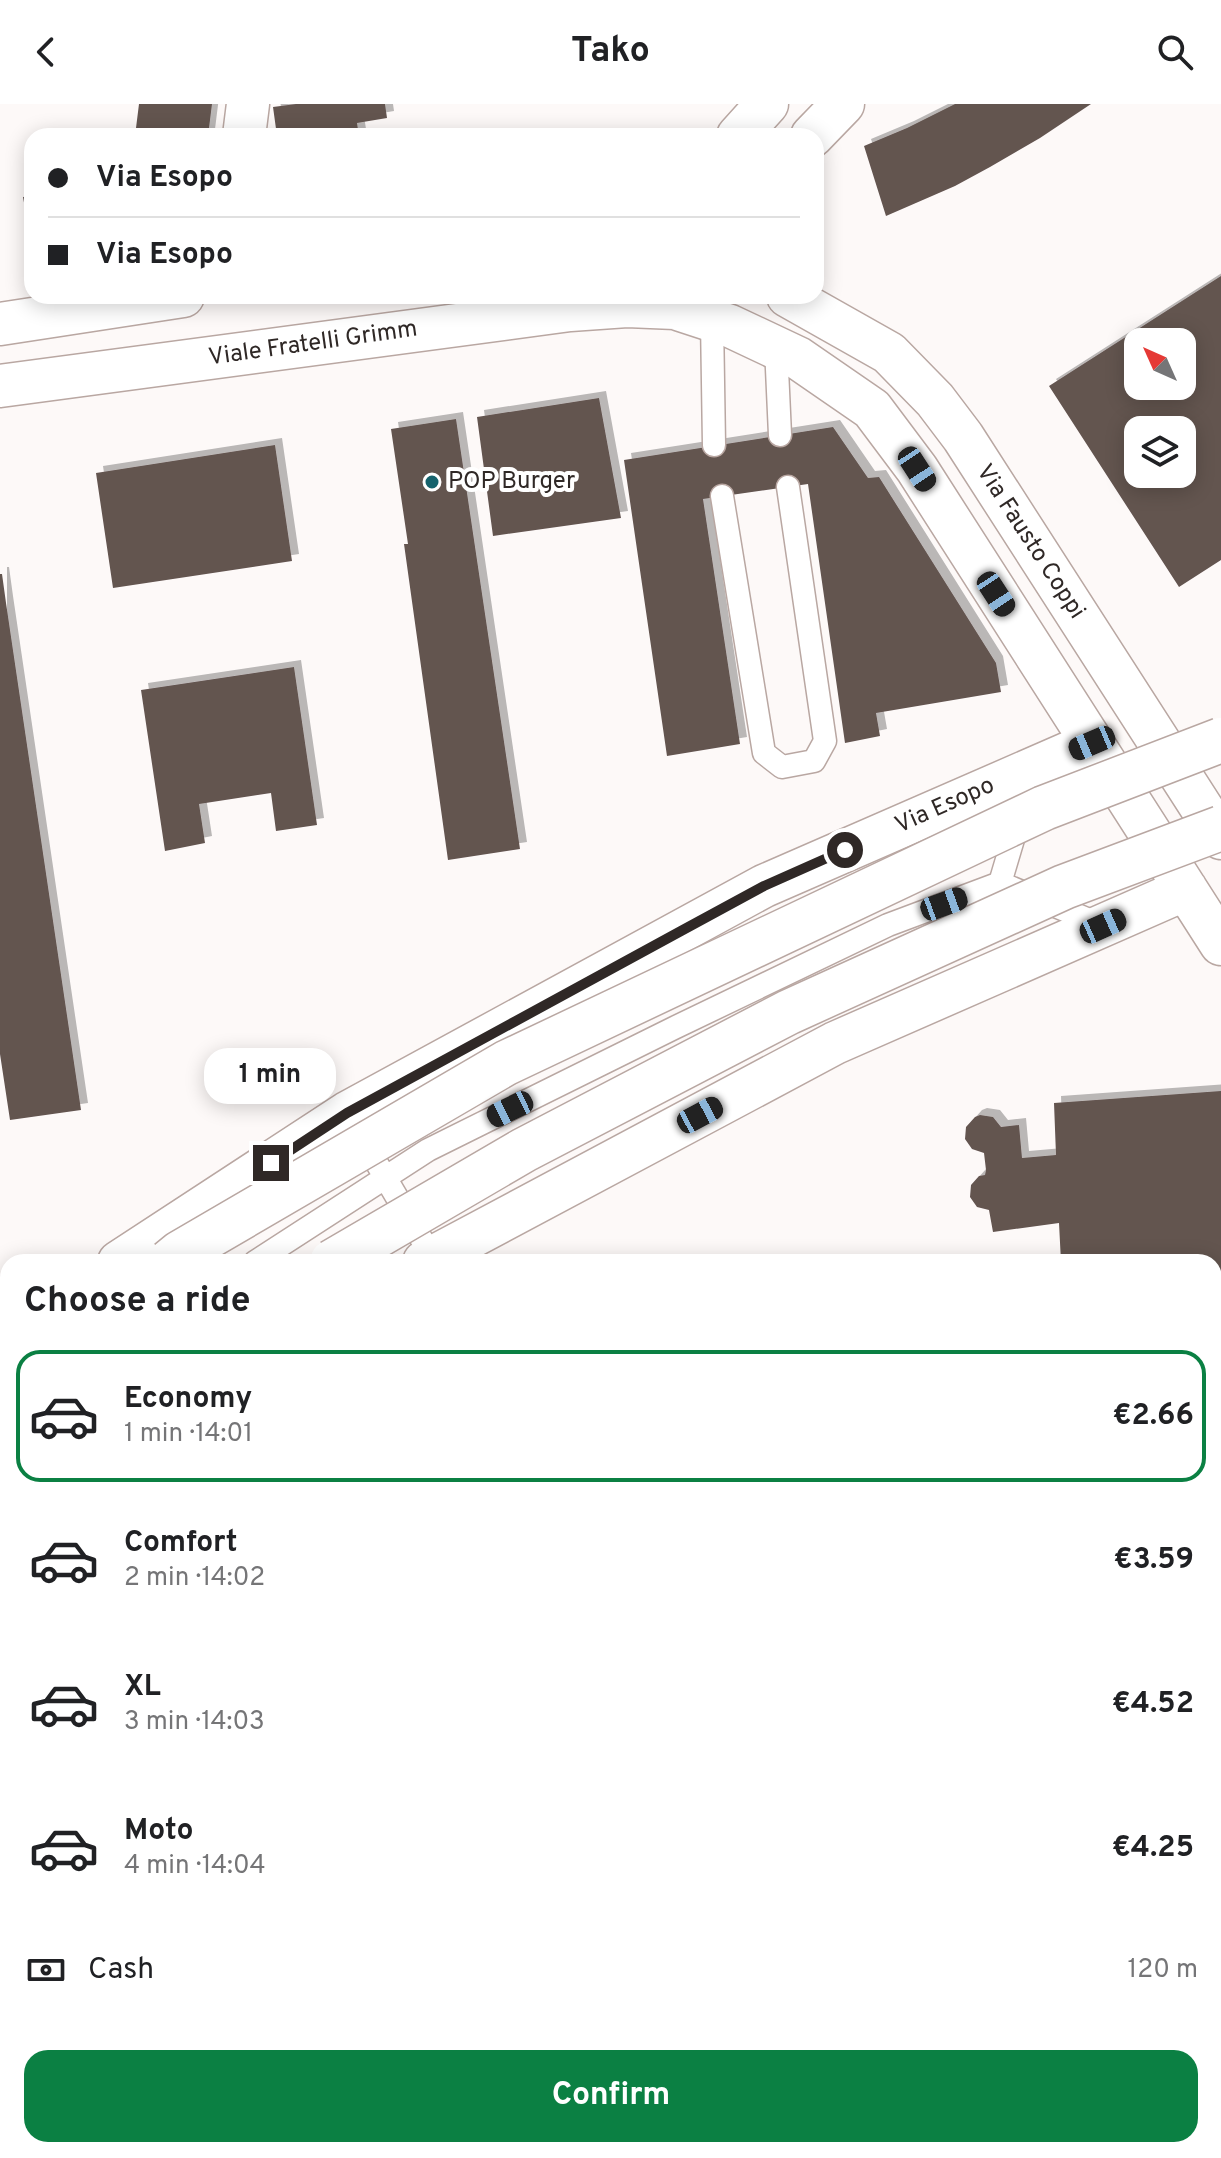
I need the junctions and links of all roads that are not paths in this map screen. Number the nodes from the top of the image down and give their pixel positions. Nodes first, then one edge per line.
1 (248, 104) edge
2 (767, 104) edge
3 (843, 104) edge
4 (245, 128) edge
5 (745, 128) edge
6 (820, 128) edge
7 (131, 304) edge
8 (604, 304) edge
9 (656, 304) edge
10 (802, 304) edge
11 (712, 320) junction
12 (0, 324) edge
13 (776, 347) junction
14 (0, 386) edge
15 (780, 435) dead end
16 (714, 445) dead end
17 (788, 487) dead end
18 (722, 496) dead end
19 (1221, 740) edge
20 (1092, 743) junction
21 (1034, 768) junction
22 (1221, 828) edge
23 (1221, 838) edge
24 (1000, 883) junction
25 (1186, 889) junction
26 (1103, 926) junction
27 (1221, 944) edge
28 (347, 1113) junction
29 (386, 1178) junction
30 (131, 1254) edge
31 (179, 1254) edge
32 (267, 1254) edge
33 (346, 1254) edge
34 (428, 1254) edge
35 (442, 1254) edge

1 - 4 street
2 - 5 street
3 - 6 street
7 - 12 street
8 - 14 street, Viale Fratelli Grimm
9 - 11 street
10 - 23 street, Via Fausto Coppi
11 - 13 street
11 - 16 lane
13 - 15 lane
13 - 20 street
17 - 18 lane
19 - 31 highway, bridge
20 - 21 street, Via Esopo
20 - 25 street
21 - 24 lane, Via Esopo
21 - 28 street, Via Esopo
22 - 33 highway, bridge
24 - 26 lane
24 - 29 lane
25 - 26 street
25 - 27 street
26 - 35 street
28 - 29 lane
28 - 30 street, Via Esopo
29 - 32 lane
29 - 34 lane

